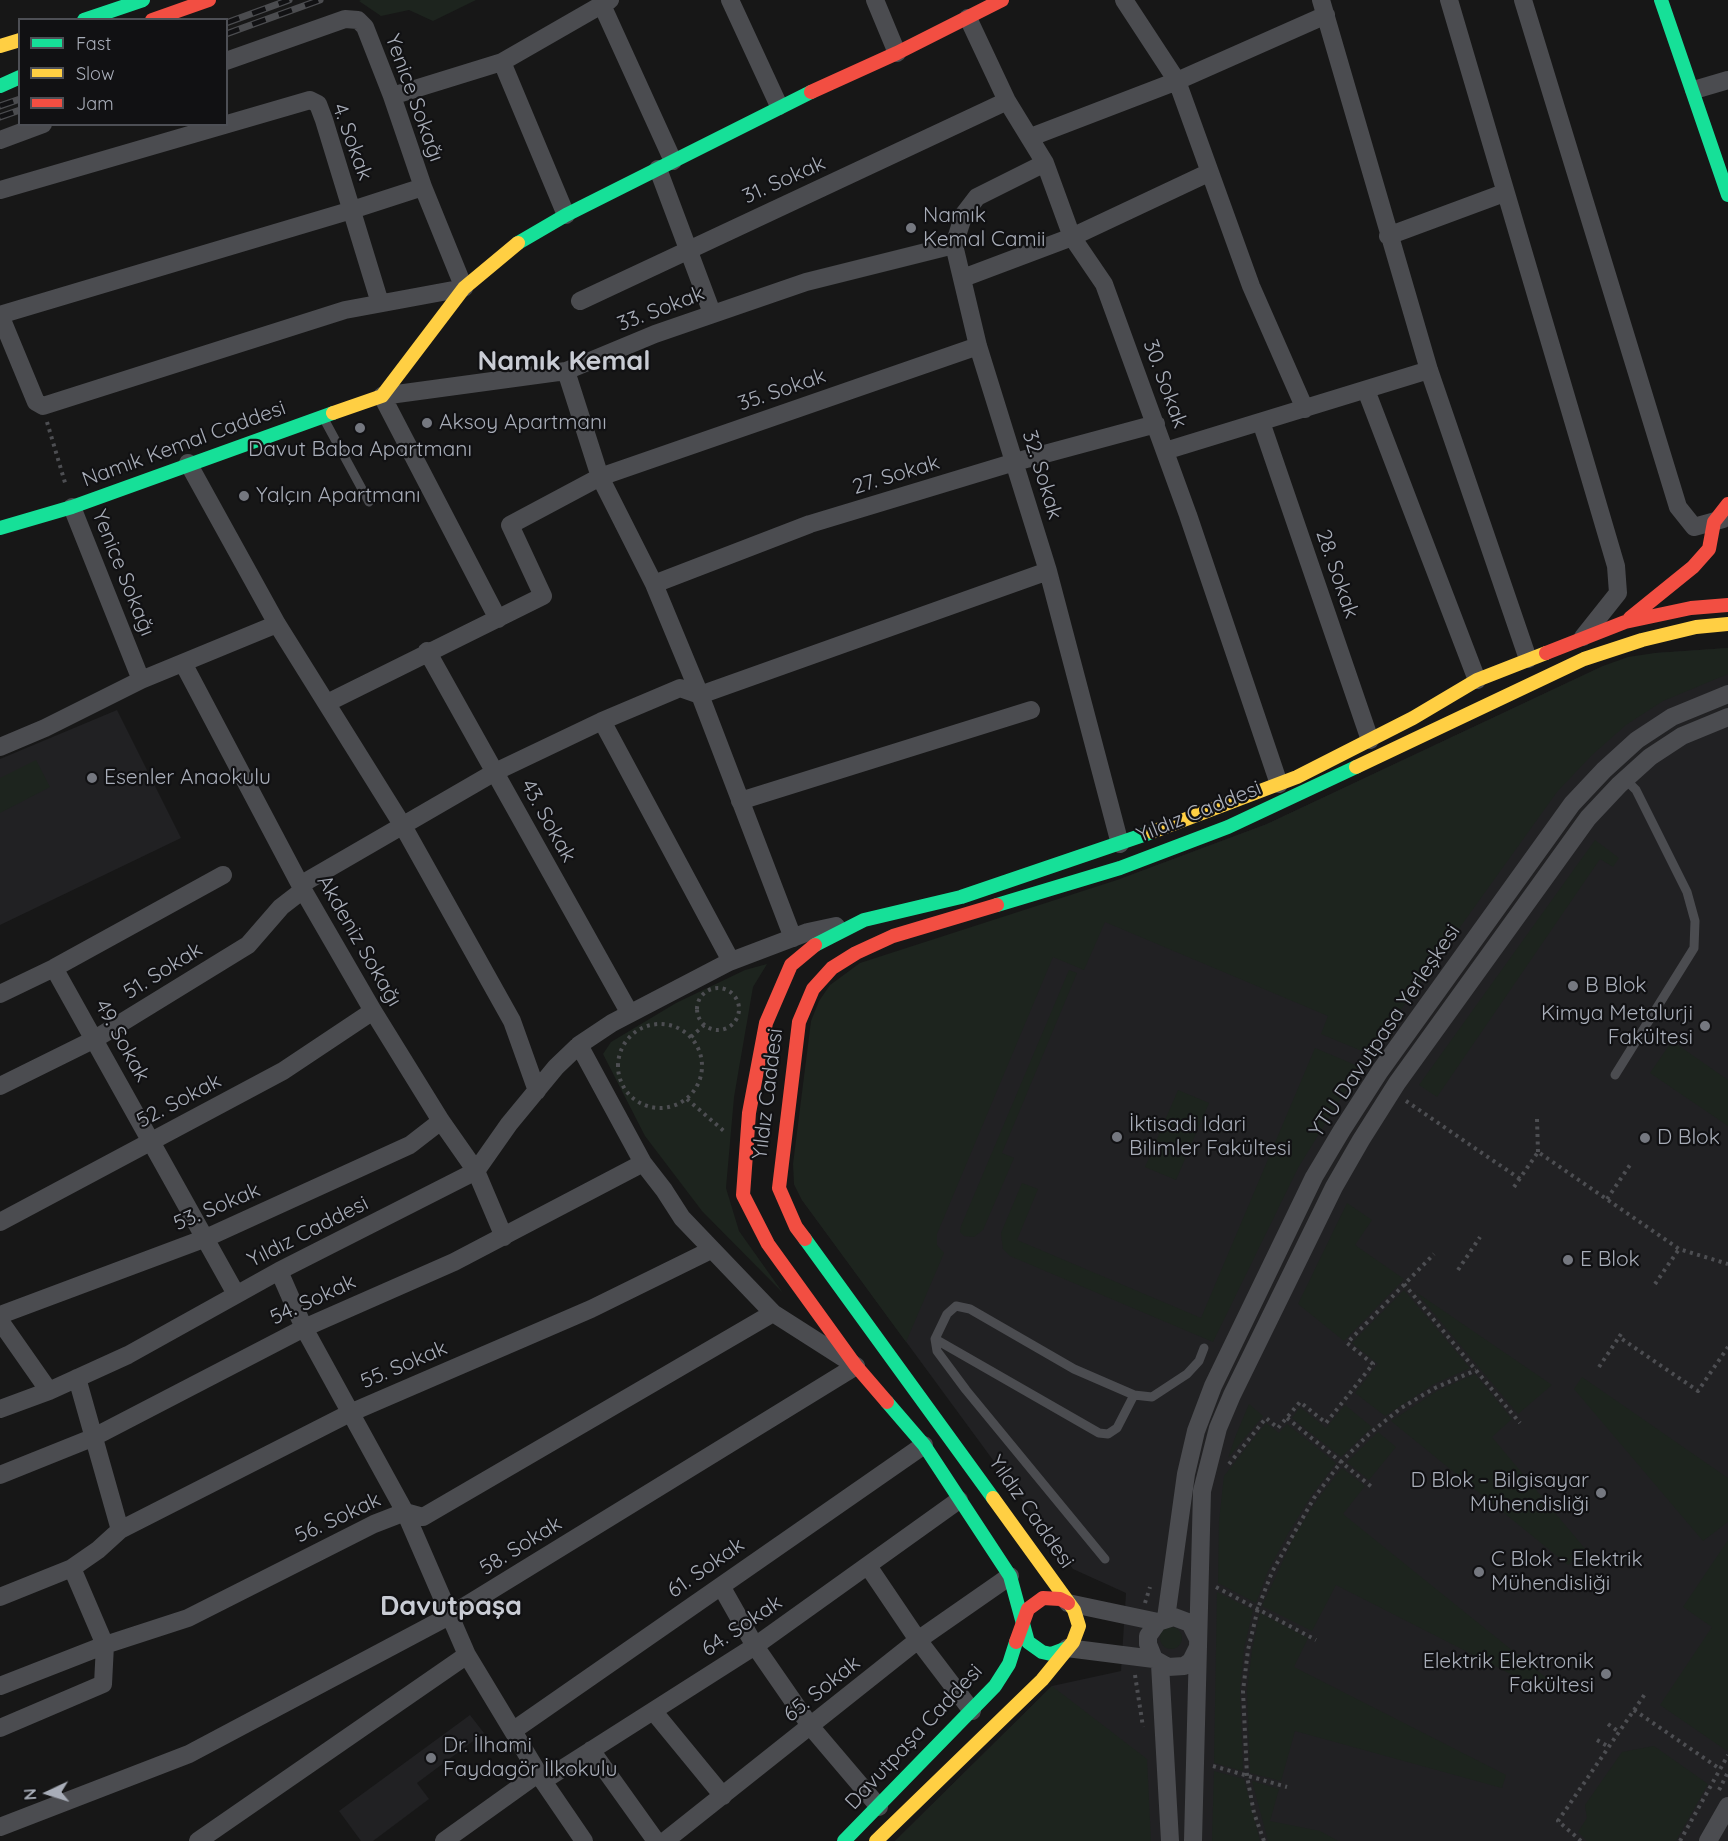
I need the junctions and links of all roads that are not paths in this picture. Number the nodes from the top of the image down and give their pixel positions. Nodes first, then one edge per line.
1 (143, 0) edge
2 (209, 0) edge
3 (730, 0) edge
4 (875, 0) edge
5 (1124, 0) edge
6 (1449, 0) edge
7 (1523, 0) edge
8 (1661, 0) edge
9 (995, 1) edge
10 (606, 3) edge
11 (1324, 7) edge
12 (90, 18) edge
13 (158, 18) edge
14 (968, 18) junction
15 (18, 38) edge
16 (18, 39) edge
17 (0, 40) edge
18 (0, 46) edge
19 (897, 53) junction
20 (228, 60) edge
21 (502, 62) junction
22 (18, 64) edge
23 (0, 70) edge
24 (18, 78) edge
25 (1728, 80) edge
26 (1177, 81) junction
27 (0, 86) edge
28 (1694, 90) junction
29 (392, 96) junction
30 (1007, 100) junction
31 (779, 106) junction
32 (228, 124) edge
33 (38, 126) edge
34 (220, 126) edge
35 (1031, 137) junction
36 (0, 140) edge
37 (1045, 163) junction
38 (665, 165) junction
39 (1208, 173) junction
40 (423, 187) junction
41 (0, 190) edge
42 (1504, 193) junction
43 (1728, 195) edge
44 (352, 210) junction
45 (566, 214) junction
46 (1388, 236) junction
47 (1072, 237) junction
48 (954, 245) junction
49 (687, 249) junction
50 (963, 278) junction
51 (464, 288) junction
52 (580, 301) dead end
53 (380, 303) junction
54 (712, 313) junction
55 (0, 315) edge
56 (978, 346) junction
57 (1429, 370) junction
58 (566, 371) junction
59 (1366, 390) junction
60 (382, 396) junction
61 (1305, 409) junction
62 (323, 417) junction
63 (1261, 422) junction
64 (1156, 424) junction
65 (1165, 451) junction
66 (1015, 462) junction
67 (188, 464) junction
68 (600, 477) junction
69 (369, 501) dead end
70 (1728, 504) edge
71 (72, 507) junction
72 (1721, 519) edge
73 (0, 528) edge
74 (1048, 571) junction
75 (654, 584) junction
76 (1728, 605) edge
77 (498, 619) junction
78 (1624, 622) junction
79 (278, 624) junction
80 (1728, 624) edge
81 (1581, 639) junction
82 (427, 651) junction
83 (1528, 659) junction
84 (183, 663) junction
85 (141, 680) junction
86 (1477, 680) junction
87 (1728, 694) edge
88 (700, 696) junction
89 (327, 703) junction
90 (1031, 710) dead end
91 (1728, 717) edge
92 (602, 721) junction
93 (1370, 740) junction
94 (0, 747) edge
95 (495, 772) junction
96 (1625, 779) junction
97 (1280, 784) junction
98 (740, 801) junction
99 (403, 825) junction
100 (1120, 844) junction
101 (223, 875) dead end
102 (302, 887) junction
103 (864, 920) junction
104 (793, 938) junction
105 (731, 962) junction
106 (54, 968) junction
107 (0, 994) edge
108 (373, 1011) junction
109 (629, 1012) junction
110 (95, 1039) junction
111 (579, 1045) junction
112 (1615, 1075) dead end
113 (0, 1086) edge
114 (537, 1091) junction
115 (441, 1121) junction
116 (152, 1141) junction
117 (644, 1163) junction
118 (476, 1171) junction
119 (0, 1222) edge
120 (504, 1237) junction
121 (206, 1238) junction
122 (711, 1250) junction
123 (279, 1271) junction
124 (236, 1294) junction
125 (773, 1312) junction
126 (0, 1315) edge
127 (0, 1321) edge
128 (304, 1328) junction
129 (935, 1339) junction
130 (1204, 1348) dead end
131 (856, 1366) junction
132 (76, 1378) junction
133 (49, 1391) junction
134 (1134, 1395) junction
135 (0, 1409) edge
136 (350, 1413) junction
137 (92, 1438) junction
138 (924, 1445) junction
139 (0, 1475) edge
140 (959, 1500) junction
141 (405, 1512) junction
142 (120, 1530) junction
143 (1105, 1559) dead end
144 (868, 1566) junction
145 (72, 1568) junction
146 (1010, 1576) junction
147 (721, 1586) junction
148 (0, 1597) edge
149 (1068, 1603) junction
150 (449, 1616) junction
151 (1162, 1620) junction
152 (1023, 1625) junction
153 (918, 1640) junction
154 (1198, 1643) junction
155 (105, 1645) junction
156 (755, 1646) junction
157 (1067, 1648) junction
158 (467, 1655) junction
159 (1157, 1662) junction
160 (0, 1686) edge
161 (972, 1711) junction
162 (654, 1712) junction
163 (811, 1727) junction
164 (0, 1728) edge
165 (514, 1730) junction
166 (591, 1750) junction
167 (541, 1777) junction
168 (723, 1796) junction
169 (1728, 1806) edge
170 (879, 1807) junction
171 (0, 1827) edge
172 (198, 1841) edge
173 (444, 1841) edge
174 (584, 1841) edge
175 (656, 1841) edge
176 (665, 1841) edge
177 (844, 1841) edge
178 (876, 1841) edge
179 (1170, 1841) edge
180 (1193, 1841) edge
181 (1708, 1841) edge

1 - 12 main road
2 - 13 main road
3 - 31 street
4 - 19 street
5 - 26 street
6 - 42 street
7 - 72 street
8 - 28 main road
9 - 14 main road
10 - 21 street
10 - 38 street
11 - 26 street
11 - 46 street
14 - 19 main road
14 - 30 street, 30. Sokak
15 - 17 main road
16 - 18 main road
19 - 31 main road
20 - 29 street, Yenice Sokağı
21 - 29 street
21 - 45 street
22 - 23 main road
24 - 27 main road
25 - 28 street
26 - 35 street
26 - 39 street
28 - 43 main road
29 - 40 street, Yenice Sokağı
30 - 35 street, 30. Sokak
30 - 49 street, 31. Sokak
31 - 38 main road
32 - 44 street, 4. Sokak
33 - 36 street
34 - 41 street, 4. Sokak
35 - 37 street, 30. Sokak
37 - 47 street, 30. Sokak
37 - 48 street
38 - 45 main road
38 - 49 street
39 - 47 street
39 - 61 street
40 - 44 street
40 - 51 street, Yenice Sokağı
42 - 46 street
42 - 81 street
44 - 53 street, 4. Sokak
44 - 55 street
45 - 51 main road
46 - 57 street
47 - 50 street
47 - 64 street, 30. Sokak
48 - 50 street, 32. Sokak
48 - 54 street, 33. Sokak
49 - 52 street, 31. Sokak
49 - 54 street
50 - 56 street, 32. Sokak
51 - 53 street
51 - 60 main road
53 - 55 street
54 - 58 street, 33. Sokak
56 - 66 street, 32. Sokak
56 - 68 street, 35. Sokak
57 - 59 street
57 - 83 street
58 - 60 street, 33. Sokak
58 - 68 street
59 - 61 street
59 - 86 street
60 - 62 main road, Namık Kemal Caddesi
60 - 77 street
61 - 63 street
62 - 67 main road, Namık Kemal Caddesi
62 - 69 lane
63 - 65 street
63 - 93 street, 28. Sokak
64 - 65 street, 30. Sokak
64 - 66 street, 27. Sokak
65 - 97 street, 30. Sokak
66 - 74 street, 32. Sokak
66 - 75 street, 27. Sokak
67 - 71 main road, Namık Kemal Caddesi
67 - 79 street
68 - 75 street
68 - 77 street, 35. Sokak
70 - 72 main road
71 - 73 main road, Namık Kemal Caddesi
71 - 85 street, Yenice Sokağı
72 - 78 main road
74 - 88 street
74 - 100 street, 32. Sokak
75 - 88 street
76 - 78 main road, Yıldız Caddesi
77 - 82 street
78 - 81 main road, Yıldız Caddesi
79 - 84 street
79 - 89 street
80 - 149 main road, Yıldız Caddesi
81 - 83 main road, Yıldız Caddesi
82 - 89 street
82 - 95 street, 43. Sokak
83 - 86 main road, Yıldız Caddesi
84 - 85 street
84 - 102 street, Akdeniz Sokağı
85 - 94 street
86 - 93 main road, Yıldız Caddesi
87 - 151 street, YTU Davutpasa Yerleşkesi
88 - 92 street, 51. Sokak
88 - 98 street
89 - 99 street
90 - 98 street
91 - 96 street, YTU Davutpasa Yerleşkesi
92 - 95 street, 51. Sokak
92 - 105 street
93 - 97 main road, Yıldız Caddesi
95 - 99 street, 51. Sokak
95 - 109 street, 43. Sokak
96 - 112 lane
96 - 154 street, YTU Davutpasa Yerleşkesi
97 - 100 main road, Yıldız Caddesi
98 - 104 street
99 - 102 street, 51. Sokak
99 - 114 street
100 - 103 main road, Yıldız Caddesi
101 - 106 street
102 - 108 street, Akdeniz Sokağı
102 - 110 street, 51. Sokak
103 - 104 street, Yıldız Caddesi
103 - 131 main road
104 - 105 street, Yıldız Caddesi
105 - 109 street, Yıldız Caddesi
106 - 107 street
106 - 110 street, 49. Sokak
108 - 115 street, Akdeniz Sokağı
108 - 116 street, 52. Sokak
109 - 111 street, Yıldız Caddesi
110 - 113 street, 51. Sokak
110 - 116 street, 49. Sokak
111 - 114 street, Yıldız Caddesi
111 - 117 street
114 - 118 street, Yıldız Caddesi
115 - 118 street, Akdeniz Sokağı
115 - 121 street, 53. Sokak
116 - 119 street, 52. Sokak
116 - 121 street, 49. Sokak
117 - 120 street, 54. Sokak
117 - 122 street
118 - 120 street, Akdeniz Sokağı
118 - 123 street, Yıldız Caddesi
120 - 128 street, 54. Sokak
121 - 124 street, 49. Sokak
121 - 126 street, 53. Sokak
122 - 125 street
122 - 136 street, 55. Sokak
123 - 124 street, Yıldız Caddesi
123 - 128 street
124 - 132 street, Yıldız Caddesi
125 - 131 street
125 - 141 street, 56. Sokak
127 - 133 street
128 - 136 street
128 - 137 street, 54. Sokak
129 - 134 lane
129 - 134 lane
129 - 143 lane
130 - 134 lane
131 - 138 main road
131 - 150 street, 58. Sokak
132 - 133 street, Yıldız Caddesi
132 - 137 street
133 - 135 street, Yıldız Caddesi
136 - 141 street
136 - 142 street, 55. Sokak
137 - 139 street, 54. Sokak
137 - 142 street
138 - 140 main road
138 - 147 street, 61. Sokak
140 - 144 street, 64. Sokak
140 - 146 main road
141 - 150 street
141 - 155 street, 56. Sokak
142 - 145 street, 55. Sokak
144 - 153 street
144 - 156 street, 64. Sokak
145 - 148 street, 55. Sokak
145 - 155 street
146 - 152 main road
146 - 153 street, 65. Sokak
147 - 156 street
147 - 165 street, 61. Sokak
149 - 151 street
149 - 152 main road
149 - 157 main road, Yıldız Caddesi
150 - 158 street
150 - 171 street, 58. Sokak
151 - 154 street
151 - 159 street, YTU Davutpasa Yerleşkesi
152 - 157 main road
152 - 161 main road, Davutpaşa Caddesi
153 - 161 street
153 - 163 street, 65. Sokak
154 - 159 street
154 - 180 street, YTU Davutpasa Yerleşkesi
155 - 160 street, 56. Sokak
155 - 164 street
156 - 162 street, 64. Sokak
156 - 163 street
157 - 159 street
157 - 178 main road, Yıldız Caddesi
158 - 165 street
158 - 172 street
159 - 179 street, YTU Davutpasa Yerleşkesi
161 - 170 main road, Davutpaşa Caddesi
162 - 166 street, 64. Sokak
162 - 168 street
163 - 168 street, 65. Sokak
163 - 170 street
165 - 167 street
166 - 167 street, 64. Sokak
166 - 175 street
167 - 173 street, 64. Sokak
167 - 174 street
168 - 176 street, 65. Sokak
169 - 181 street
170 - 177 main road, Davutpaşa Caddesi

